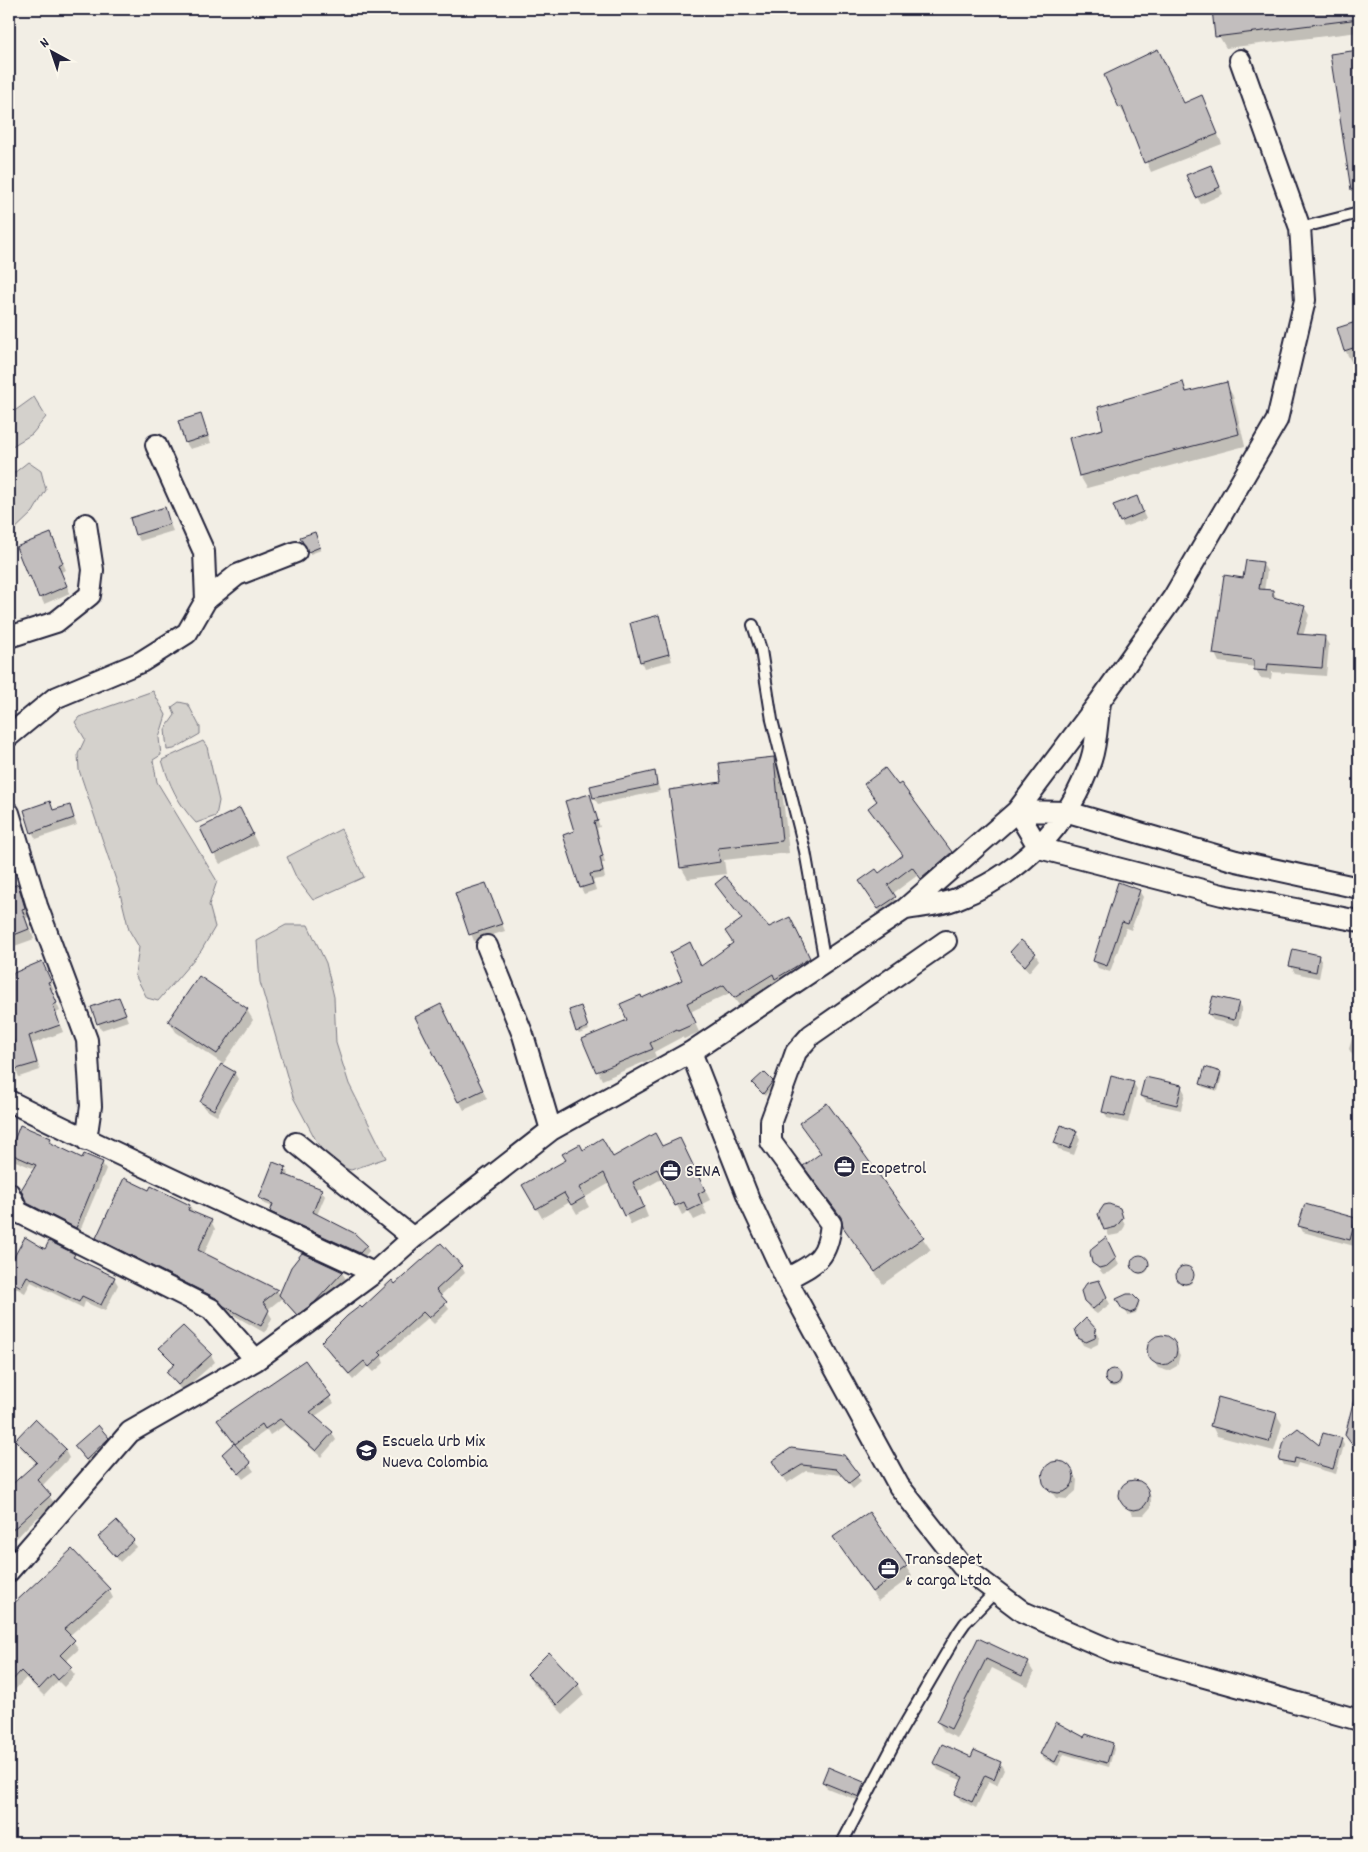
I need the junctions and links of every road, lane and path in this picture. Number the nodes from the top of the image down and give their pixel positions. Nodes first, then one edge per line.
1 (1240, 60) dead end
2 (1359, 213) edge
3 (1300, 228) junction
4 (156, 446) dead end
5 (86, 524) dead end
6 (296, 552) dead end
7 (206, 600) junction
8 (753, 625) dead end
9 (9, 637) edge
10 (1100, 702) junction
11 (9, 736) edge
12 (1017, 812) junction
13 (1068, 812) junction
14 (9, 813) edge
15 (1039, 848) junction
16 (1359, 888) edge
17 (906, 909) junction
18 (1359, 921) edge
19 (946, 941) dead end
20 (487, 946) dead end
21 (825, 963) junction
22 (691, 1052) junction
23 (9, 1101) edge
24 (551, 1130) junction
25 (86, 1140) junction
26 (296, 1143) dead end
27 (9, 1193) edge
28 (13, 1220) edge
29 (413, 1238) junction
30 (374, 1273) junction
31 (786, 1279) junction
32 (256, 1360) junction
33 (9, 1571) edge
34 (996, 1591) junction
35 (1359, 1720) edge
36 (842, 1843) edge

1 - 3 street
2 - 3 lane
3 - 10 street
4 - 7 street
5 - 9 street
6 - 7 street
7 - 11 street
8 - 21 lane
10 - 12 street
10 - 13 street
12 - 13 street
12 - 15 street
12 - 17 street
13 - 15 street
13 - 16 street
14 - 25 street
15 - 17 street
15 - 18 street
17 - 21 street
19 - 31 street
20 - 24 street
21 - 22 street
22 - 24 street
22 - 31 street
23 - 25 street
24 - 29 street
25 - 30 street
26 - 29 street
27 - 28 street
28 - 32 street
29 - 30 street
30 - 32 street
31 - 34 street
32 - 33 street
34 - 35 street
34 - 36 lane

